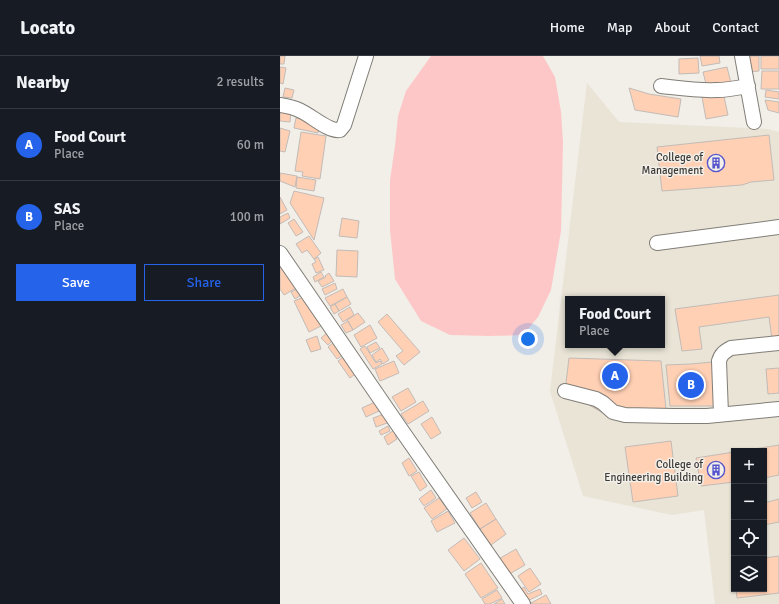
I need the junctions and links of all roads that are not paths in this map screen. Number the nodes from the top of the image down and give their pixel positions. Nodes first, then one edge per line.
1 (366, 56) edge
2 (742, 56) edge
3 (661, 86) dead end
4 (748, 86) junction
5 (280, 105) edge
6 (754, 122) dead end
7 (779, 227) edge
8 (657, 243) dead end
9 (280, 253) edge
10 (779, 343) edge
11 (565, 391) dead end
12 (779, 409) edge
13 (721, 414) junction
14 (523, 604) edge

1 - 5 street
2 - 4 street
3 - 4 street
4 - 6 street
7 - 8 street
9 - 14 street
10 - 13 street
11 - 13 street
12 - 13 street

